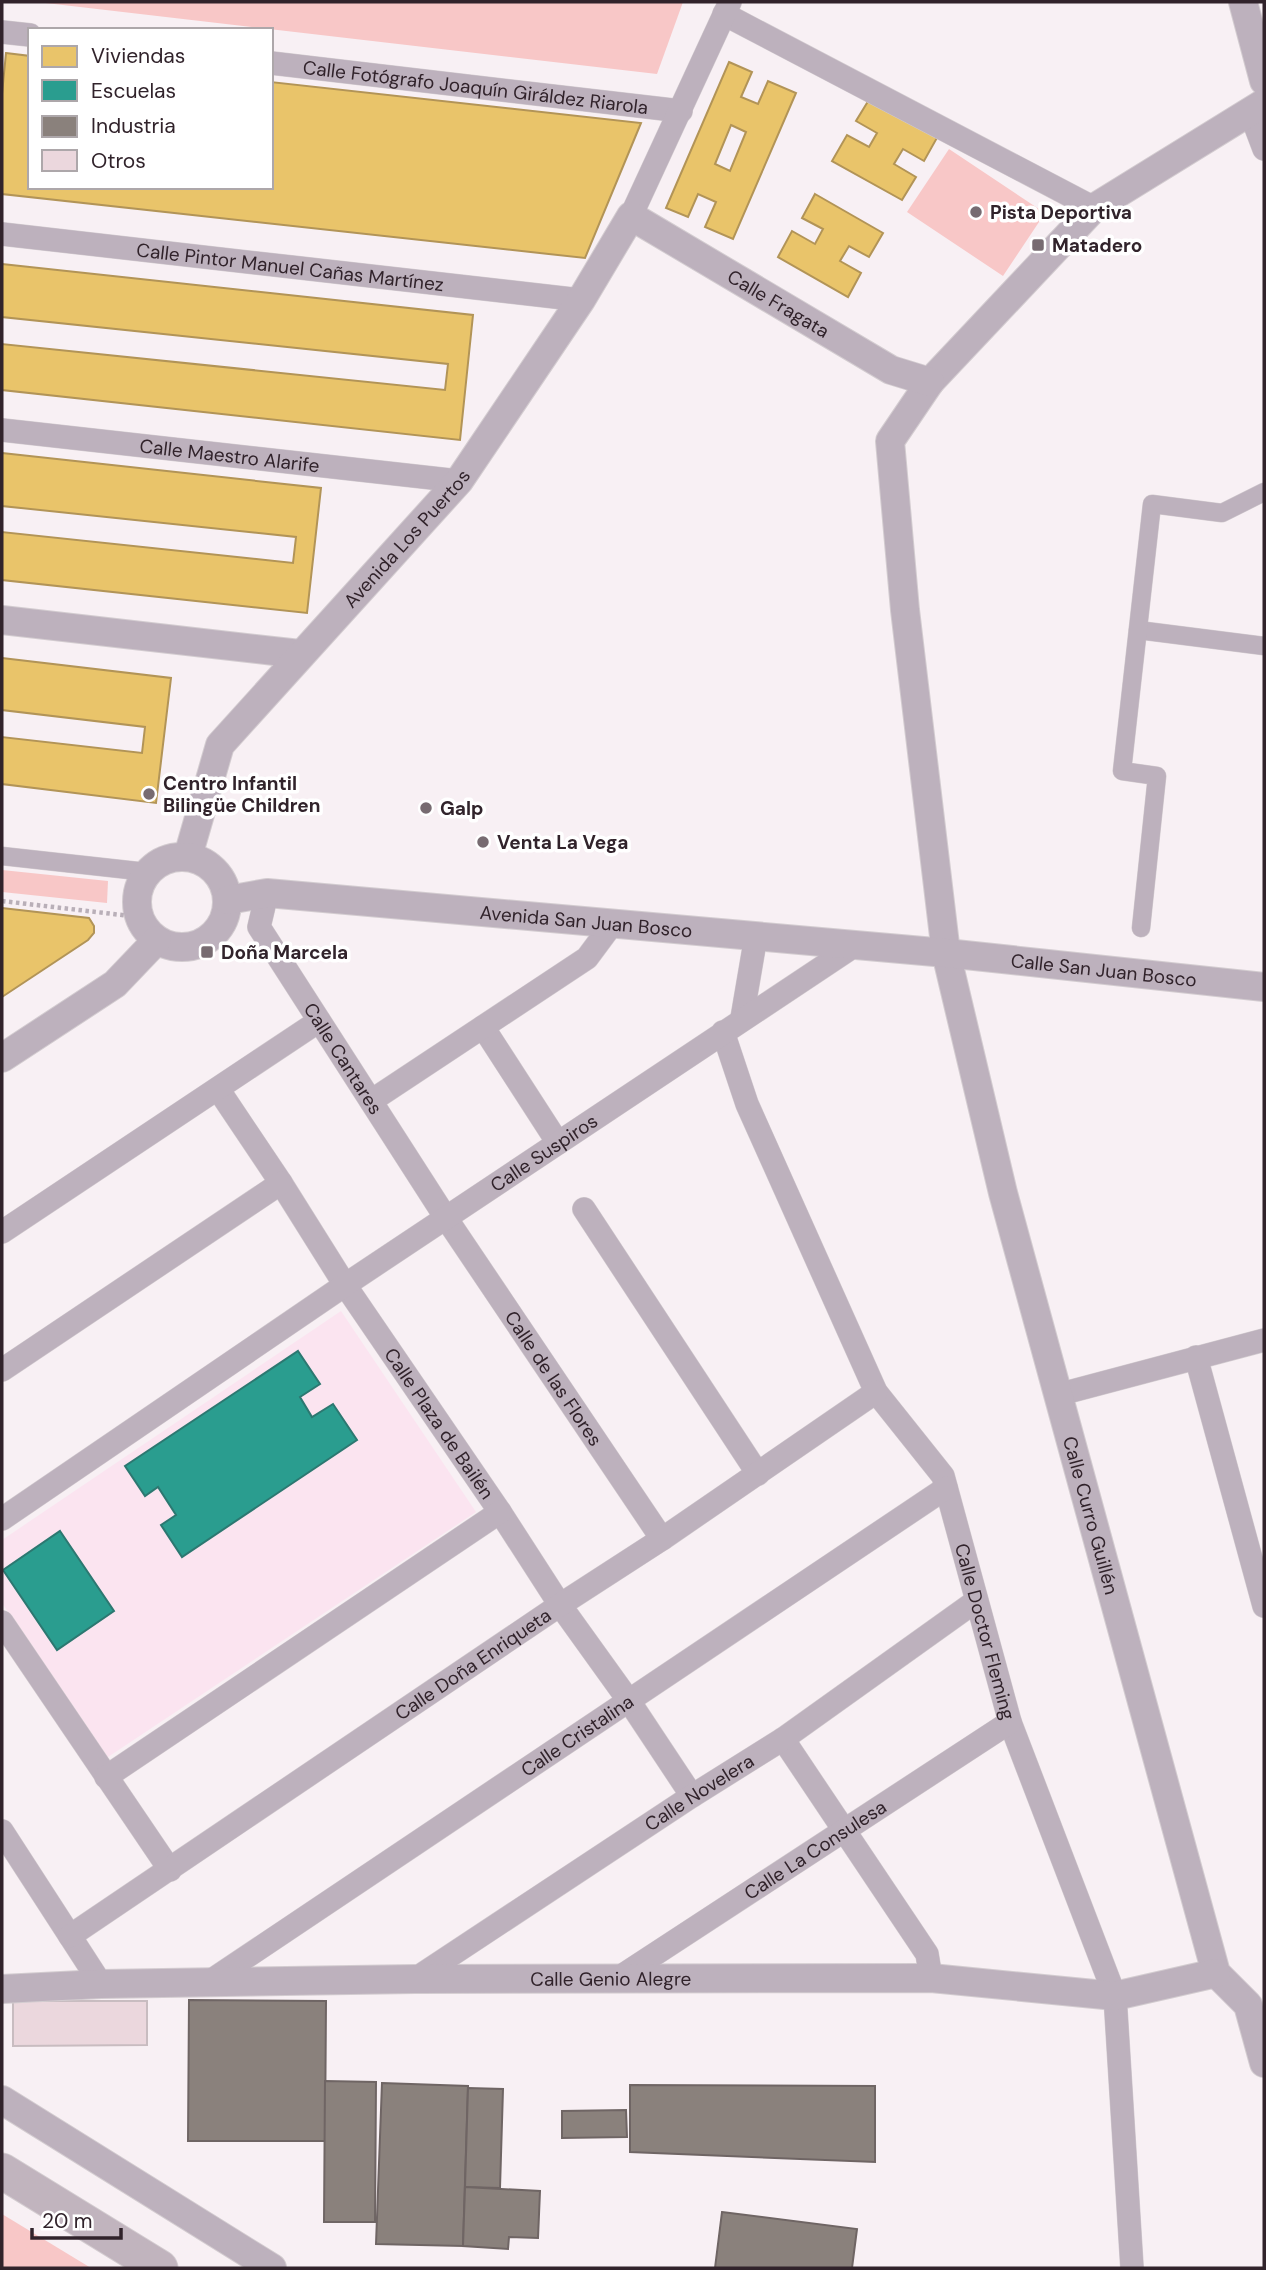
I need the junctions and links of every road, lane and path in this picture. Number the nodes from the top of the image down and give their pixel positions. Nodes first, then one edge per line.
1 (1243, 2) edge
2 (727, 8) edge
3 (2, 32) edge
4 (28, 35) edge
5 (273, 63) edge
6 (1264, 81) edge
7 (1257, 108) edge
8 (681, 111) junction
9 (1264, 149) edge
10 (1094, 208) junction
11 (631, 216) junction
12 (2, 234) edge
13 (581, 300) junction
14 (930, 382) junction
15 (2, 430) edge
16 (459, 481) junction
17 (1264, 492) edge
18 (2, 620) edge
19 (1138, 630) junction
20 (1264, 646) edge
21 (300, 654) junction
22 (2, 856) edge
23 (188, 856) junction
24 (147, 872) junction
25 (267, 893) junction
26 (228, 900) junction
27 (2, 901) edge
28 (139, 917) junction
29 (613, 923) junction
30 (1141, 928) dead end
31 (756, 936) junction
32 (157, 940) junction
33 (854, 946) junction
34 (946, 953) junction
35 (1264, 987) edge
36 (319, 1021) junction
37 (732, 1025) junction
38 (483, 1027) junction
39 (2, 1058) edge
40 (218, 1089) junction
41 (371, 1101) junction
42 (558, 1143) junction
43 (281, 1183) junction
44 (583, 1209) dead end
45 (446, 1218) junction
46 (2, 1232) edge
47 (345, 1285) junction
48 (1264, 1340) edge
49 (1196, 1357) junction
50 (2, 1370) edge
51 (876, 1392) junction
52 (1057, 1395) junction
53 (758, 1474) junction
54 (946, 1488) junction
55 (500, 1512) junction
56 (2, 1519) edge
57 (662, 1539) junction
58 (976, 1601) junction
59 (560, 1605) junction
60 (1264, 1606) edge
61 (2, 1622) edge
62 (629, 1701) junction
63 (1010, 1722) junction
64 (783, 1739) junction
65 (106, 1777) junction
66 (692, 1796) junction
67 (846, 1830) junction
68 (2, 1831) edge
69 (170, 1870) junction
70 (70, 1936) junction
71 (1216, 1973) junction
72 (620, 1977) junction
73 (931, 1978) junction
74 (415, 1979) junction
75 (209, 1982) junction
76 (101, 1984) junction
77 (2, 1989) edge
78 (1115, 1996) junction
79 (1263, 2056) edge
80 (2, 2100) edge
81 (2, 2171) edge
82 (160, 2268) edge
83 (272, 2268) edge
84 (1132, 2268) edge

1 - 6 street
2 - 8 street
2 - 10 street
3 - 4 street
5 - 8 street, Calle Fotógrafo Joaquín Giráldez Riarola
7 - 9 street
7 - 10 street, Calle Curro Guillén
8 - 11 street
10 - 14 street, Calle Curro Guillén
11 - 13 street, Avenida Los Puertos
11 - 14 street, Calle Fragata
12 - 13 street, Calle Pintor Manuel Cañas Martínez
13 - 16 street, Avenida Los Puertos
14 - 34 street, Calle Curro Guillén
15 - 16 street, Calle Maestro Alarife
16 - 21 street, Avenida Los Puertos
17 - 19 street
18 - 21 street
19 - 20 street
19 - 30 street
21 - 23 street, Avenida Los Puertos
22 - 24 street
23 - 24 street
23 - 26 street
24 - 28 street
25 - 26 street, Avenida San Juan Bosco
25 - 29 street, Avenida San Juan Bosco
25 - 36 street, Calle Cantares
26 - 32 street
27 - 28 path
28 - 32 street
29 - 31 street, Avenida San Juan Bosco
29 - 38 street
31 - 33 street, Avenida San Juan Bosco
31 - 37 street
32 - 39 street
33 - 34 street, Avenida San Juan Bosco
33 - 37 street, Calle Suspiros
34 - 35 street, Calle San Juan Bosco
34 - 52 street, Calle Curro Guillén
36 - 40 street
36 - 41 street, Calle Cantares
37 - 42 street, Calle Suspiros
37 - 51 street, Calle Doctor Fleming
38 - 41 street
38 - 42 street
40 - 43 street, Calle Plaza de Bailén
40 - 46 street
41 - 45 street, Calle Cantares
42 - 45 street, Calle Suspiros
43 - 47 street, Calle Plaza de Bailén
43 - 50 street
44 - 53 street
45 - 47 street, Calle Suspiros
45 - 57 street, Calle de las Flores
47 - 55 street, Calle Plaza de Bailén
47 - 56 street
48 - 49 street
49 - 52 street
49 - 60 street
51 - 53 street, Calle Doña Enriqueta
51 - 54 street, Calle Doctor Fleming
52 - 71 street, Calle Curro Guillén
53 - 57 street, Calle Doña Enriqueta
54 - 58 street, Calle Doctor Fleming
54 - 62 street, Calle Cristalina
55 - 59 street
55 - 65 street, Calle Plaza de Bailén
57 - 59 street, Calle Doña Enriqueta
58 - 63 street, Calle Doctor Fleming
58 - 64 street, Calle Novelera
59 - 62 street
59 - 69 street, Calle Doña Enriqueta
61 - 65 street
62 - 66 street
62 - 75 street, Calle Cristalina
63 - 67 street, Calle La Consulesa
63 - 78 street, Calle Doctor Fleming
64 - 66 street, Calle Novelera
64 - 67 street
65 - 69 street
66 - 74 street, Calle Novelera
67 - 72 street, Calle La Consulesa
67 - 73 street
68 - 70 street
69 - 70 street, Calle Doña Enriqueta
70 - 76 street
71 - 78 street, Calle Genio Alegre
71 - 79 street, Calle Curro Guillén
72 - 73 street, Calle Genio Alegre
72 - 74 street, Calle Genio Alegre
73 - 78 street, Calle Genio Alegre
74 - 75 street, Calle Genio Alegre
75 - 76 street, Calle Genio Alegre
76 - 77 street, Calle Genio Alegre
78 - 84 street, Calle Doctor Fleming
80 - 83 street
81 - 82 main road

